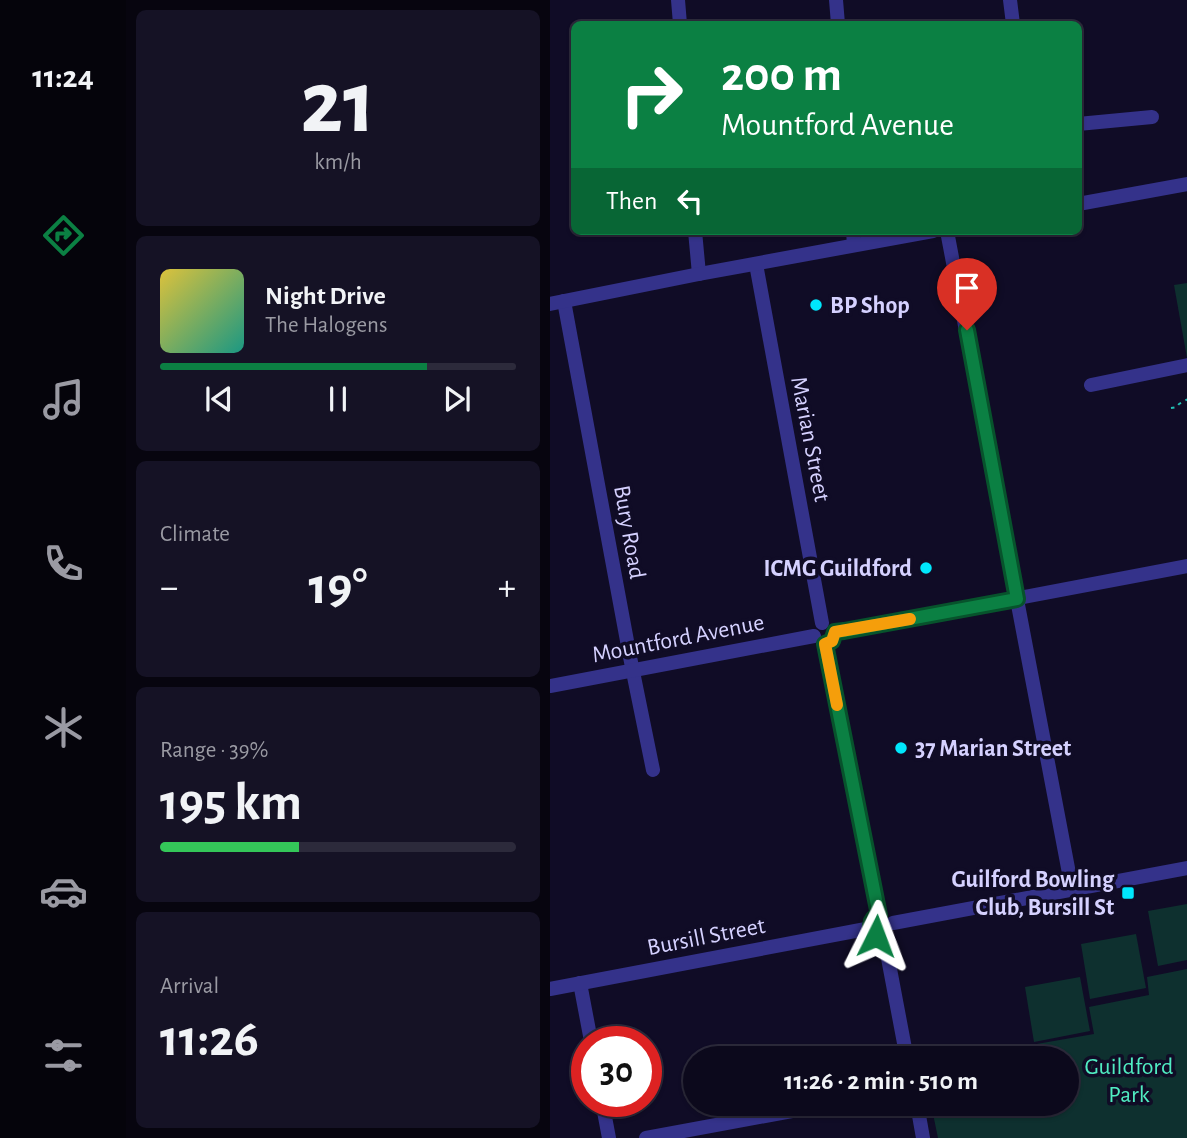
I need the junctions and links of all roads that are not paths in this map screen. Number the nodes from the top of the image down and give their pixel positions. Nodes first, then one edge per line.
1 (678, 0) edge
2 (836, 0) edge
3 (1010, 0) edge
4 (680, 21) edge
5 (838, 21) edge
6 (1013, 21) edge
7 (1152, 117) dead end
8 (1082, 124) edge
9 (1188, 184) edge
10 (1082, 203) edge
11 (695, 235) edge
12 (888, 235) edge
13 (948, 235) edge
14 (854, 238) edge
15 (756, 264) junction
16 (699, 274) junction
17 (557, 302) edge
18 (1188, 365) edge
19 (1091, 385) dead end
20 (1188, 566) edge
21 (1017, 599) junction
22 (822, 623) junction
23 (835, 632) junction
24 (820, 640) junction
25 (632, 670) junction
26 (550, 685) edge
27 (653, 770) dead end
28 (1188, 868) edge
29 (1072, 889) junction
30 (875, 922) junction
31 (893, 923) junction
32 (884, 937) junction
33 (580, 983) junction
34 (550, 989) edge
35 (588, 1026) edge
36 (905, 1046) edge
37 (765, 1116) edge
38 (920, 1116) edge
39 (605, 1117) edge
40 (609, 1138) edge
41 (646, 1138) edge
42 (923, 1138) edge

1 - 4 street
2 - 5 street
3 - 6 street
7 - 8 street
9 - 10 street
11 - 16 street
12 - 14 street
13 - 21 street
14 - 15 street
15 - 16 street
15 - 22 street, Marian Street
16 - 17 street
17 - 25 street, Bury Road
18 - 19 street
20 - 21 street
21 - 23 street
21 - 29 street
22 - 23 street
22 - 24 street
23 - 24 street
24 - 25 street, Mountford Avenue
24 - 30 street
25 - 26 street, Mountford Avenue
25 - 27 street, Bury Road
28 - 29 street
29 - 31 street
30 - 31 street
30 - 32 street
30 - 33 street, Bursill Street
31 - 32 street
32 - 36 street
33 - 34 street, Bursill Street
33 - 35 street
37 - 41 street
38 - 42 street
39 - 40 street

